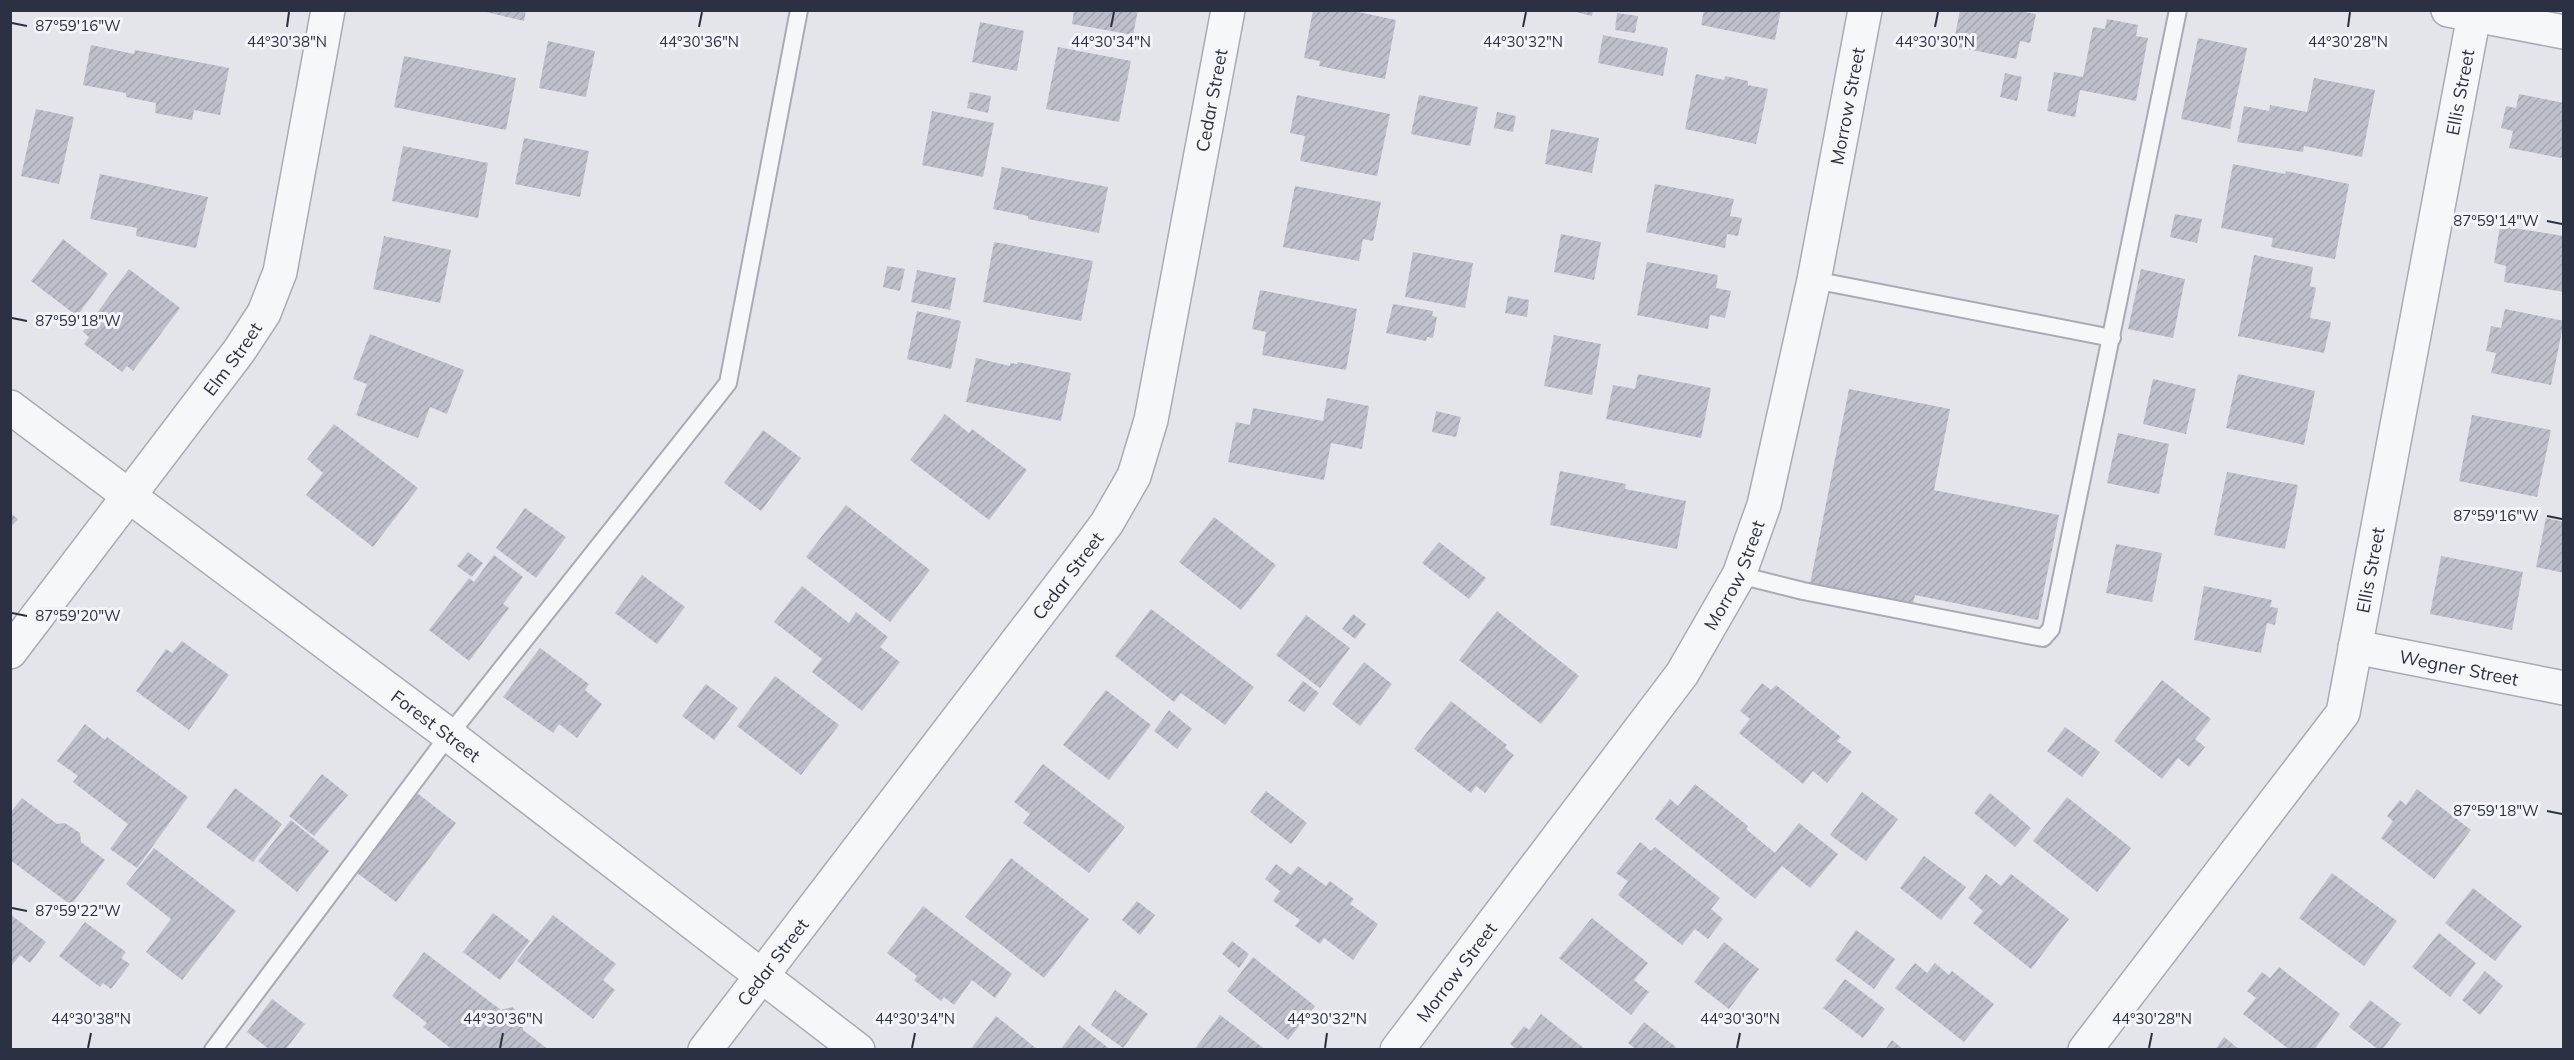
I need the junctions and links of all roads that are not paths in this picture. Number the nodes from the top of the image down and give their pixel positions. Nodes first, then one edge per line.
1 (328, 10) edge
2 (799, 10) edge
3 (1228, 10) edge
4 (1865, 10) edge
5 (2178, 10) edge
6 (2466, 12) edge
7 (2564, 32) edge
8 (1814, 280) junction
9 (2112, 338) junction
10 (10, 407) edge
11 (128, 496) junction
12 (1739, 575) junction
13 (2355, 647) junction
14 (10, 651) edge
15 (2564, 688) edge
16 (449, 735) junction
17 (762, 975) junction
18 (213, 1050) edge
19 (705, 1050) edge
20 (858, 1050) edge
21 (1397, 1050) edge
22 (2085, 1050) edge

1 - 11 street, Elm Street
2 - 16 lane
3 - 17 street, Cedar Street
4 - 8 street, Morrow Street
5 - 9 lane
6 - 7 street
6 - 13 street, Ellis Street
8 - 9 lane
8 - 12 street, Morrow Street
9 - 12 lane
10 - 11 street, Forest Street
11 - 14 street, Elm Street
11 - 16 street, Forest Street
12 - 21 street, Morrow Street
13 - 15 street, Wegner Street
13 - 22 street, Ellis Street
16 - 17 street, Forest Street
16 - 18 lane
17 - 19 street, Cedar Street
17 - 20 street, Forest Street

